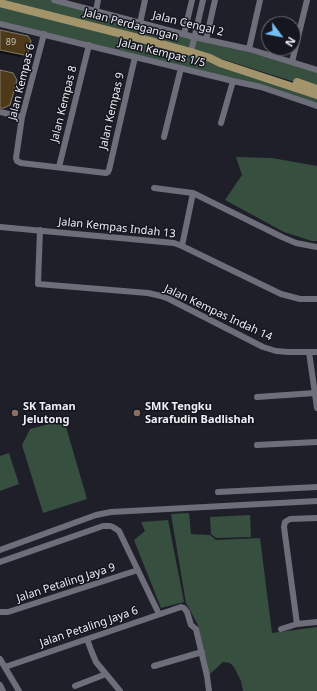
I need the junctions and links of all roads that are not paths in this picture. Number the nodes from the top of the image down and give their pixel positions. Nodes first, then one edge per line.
1 (54, 0) edge
2 (98, 0) edge
3 (145, 0) edge
4 (192, 0) edge
5 (203, 0) edge
6 (215, 0) edge
7 (260, 0) edge
8 (307, 0) edge
9 (0, 3) edge
10 (96, 11) junction
11 (140, 23) junction
12 (0, 24) edge
13 (44, 34) junction
14 (184, 34) junction
15 (194, 37) junction
16 (206, 40) junction
17 (89, 45) junction
18 (249, 49) junction
19 (191, 52) junction
20 (135, 57) junction
21 (210, 58) junction
22 (292, 62) junction
23 (181, 68) junction
24 (317, 70) edge
25 (233, 81) junction
26 (317, 89) edge
27 (317, 95) edge
28 (317, 106) edge
29 (0, 112) edge
30 (22, 117) junction
31 (221, 123) dead end
32 (164, 138) dead end
33 (59, 167) junction
34 (154, 188) dead end
35 (193, 193) junction
36 (0, 227) edge
37 (40, 230) junction
38 (182, 246) junction
39 (317, 246) edge
40 (317, 299) edge
41 (309, 352) junction
42 (317, 352) edge
43 (315, 393) junction
44 (257, 397) dead end
45 (317, 408) edge
46 (317, 442) edge
47 (257, 445) dead end
48 (317, 487) edge
49 (218, 492) dead end
50 (317, 501) edge
51 (317, 518) edge
52 (23, 541) junction
53 (0, 550) edge
54 (29, 552) junction
55 (0, 562) edge
56 (138, 570) junction
57 (0, 612) edge
58 (160, 614) junction
59 (317, 622) edge
60 (297, 624) junction
61 (281, 628) dead end
62 (87, 639) junction
63 (202, 652) junction
64 (0, 659) edge
65 (154, 666) dead end
66 (5, 667) junction
67 (106, 674) junction
68 (0, 685) edge
69 (75, 686) dead end
70 (4, 691) edge
71 (19, 691) edge
72 (120, 691) edge
73 (208, 691) edge

1 - 10 street, Jalan Cengal 2
2 - 10 street
3 - 11 street
4 - 14 street
5 - 15 street
6 - 16 street
7 - 18 street
8 - 22 street
9 - 19 main road, Jalan Perdagangan
10 - 11 street, Jalan Cengal 2
11 - 14 street, Jalan Cengal 2
12 - 13 street, Jalan Kempas 1/5
13 - 17 street, Jalan Kempas 1/5
13 - 30 street, Jalan Kempas 6
14 - 15 street, Jalan Cengal 2
15 - 16 street, Jalan Cengal 2
15 - 19 street
16 - 18 street, Jalan Cengal 2
17 - 20 street, Jalan Kempas 1/5
17 - 33 street, Jalan Kempas 8
18 - 22 street, Jalan Cengal 2
19 - 21 main road, Jalan Perdagangan
20 - 23 street, Jalan Kempas 1/5
20 - 33 street, Jalan Kempas 9
21 - 26 main road, Jalan Perdagangan
21 - 27 main road, Jalan Perdagangan
22 - 24 street, Jalan Cengal 2
23 - 25 street, Jalan Kempas 1/5
23 - 32 street
25 - 28 street, Jalan Kempas 1/5
25 - 31 street
29 - 30 street
30 - 33 street, Jalan Kempas 6
34 - 35 street
35 - 38 street
35 - 39 street
36 - 37 street, Jalan Kempas Indah 13
37 - 38 street, Jalan Kempas Indah 13
37 - 41 street, Jalan Kempas Indah 14
38 - 40 street, Jalan Kempas Indah 13
41 - 42 street, Jalan Kempas Indah 14
41 - 43 street
43 - 44 street
43 - 45 street
46 - 47 street
48 - 49 street
50 - 52 street
51 - 60 street
52 - 53 street
52 - 54 street
54 - 55 street
54 - 56 street
56 - 57 street, Jalan Petaling Jaya 9
56 - 58 street
58 - 62 street, Jalan Petaling Jaya 6
58 - 63 street, Jalan Petaling Jaya 6
59 - 60 street
60 - 61 street
62 - 66 street, Jalan Petaling Jaya 6
62 - 67 street
63 - 65 street
63 - 73 street
64 - 66 street
66 - 71 street
67 - 69 street
67 - 72 street
68 - 70 street

